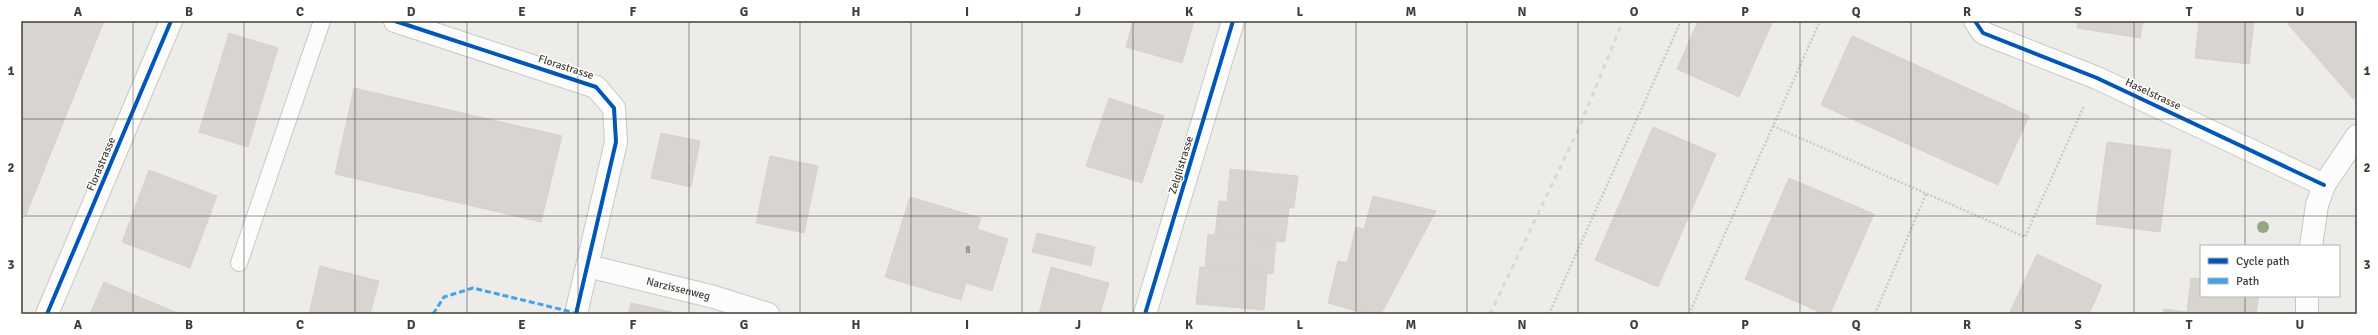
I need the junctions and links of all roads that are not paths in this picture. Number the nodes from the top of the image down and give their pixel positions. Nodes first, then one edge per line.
1 (171, 21) edge
2 (322, 21) edge
3 (395, 21) edge
4 (1233, 21) edge
5 (1975, 21) edge
6 (2357, 136) edge
7 (2324, 185) junction
8 (2311, 245) edge
9 (239, 263) dead end
10 (588, 266) junction
11 (2307, 297) edge
12 (47, 314) edge
13 (576, 314) edge
14 (768, 314) edge
15 (1146, 314) edge
16 (2307, 314) edge

1 - 12 street, Florastrasse
2 - 9 lane
3 - 10 street, Florastrasse
4 - 15 street, Zelglistrasse
5 - 7 street, Haselstrasse
6 - 7 street
7 - 8 street
10 - 13 street, Florastrasse
10 - 14 street, Narzissenweg
11 - 16 street

